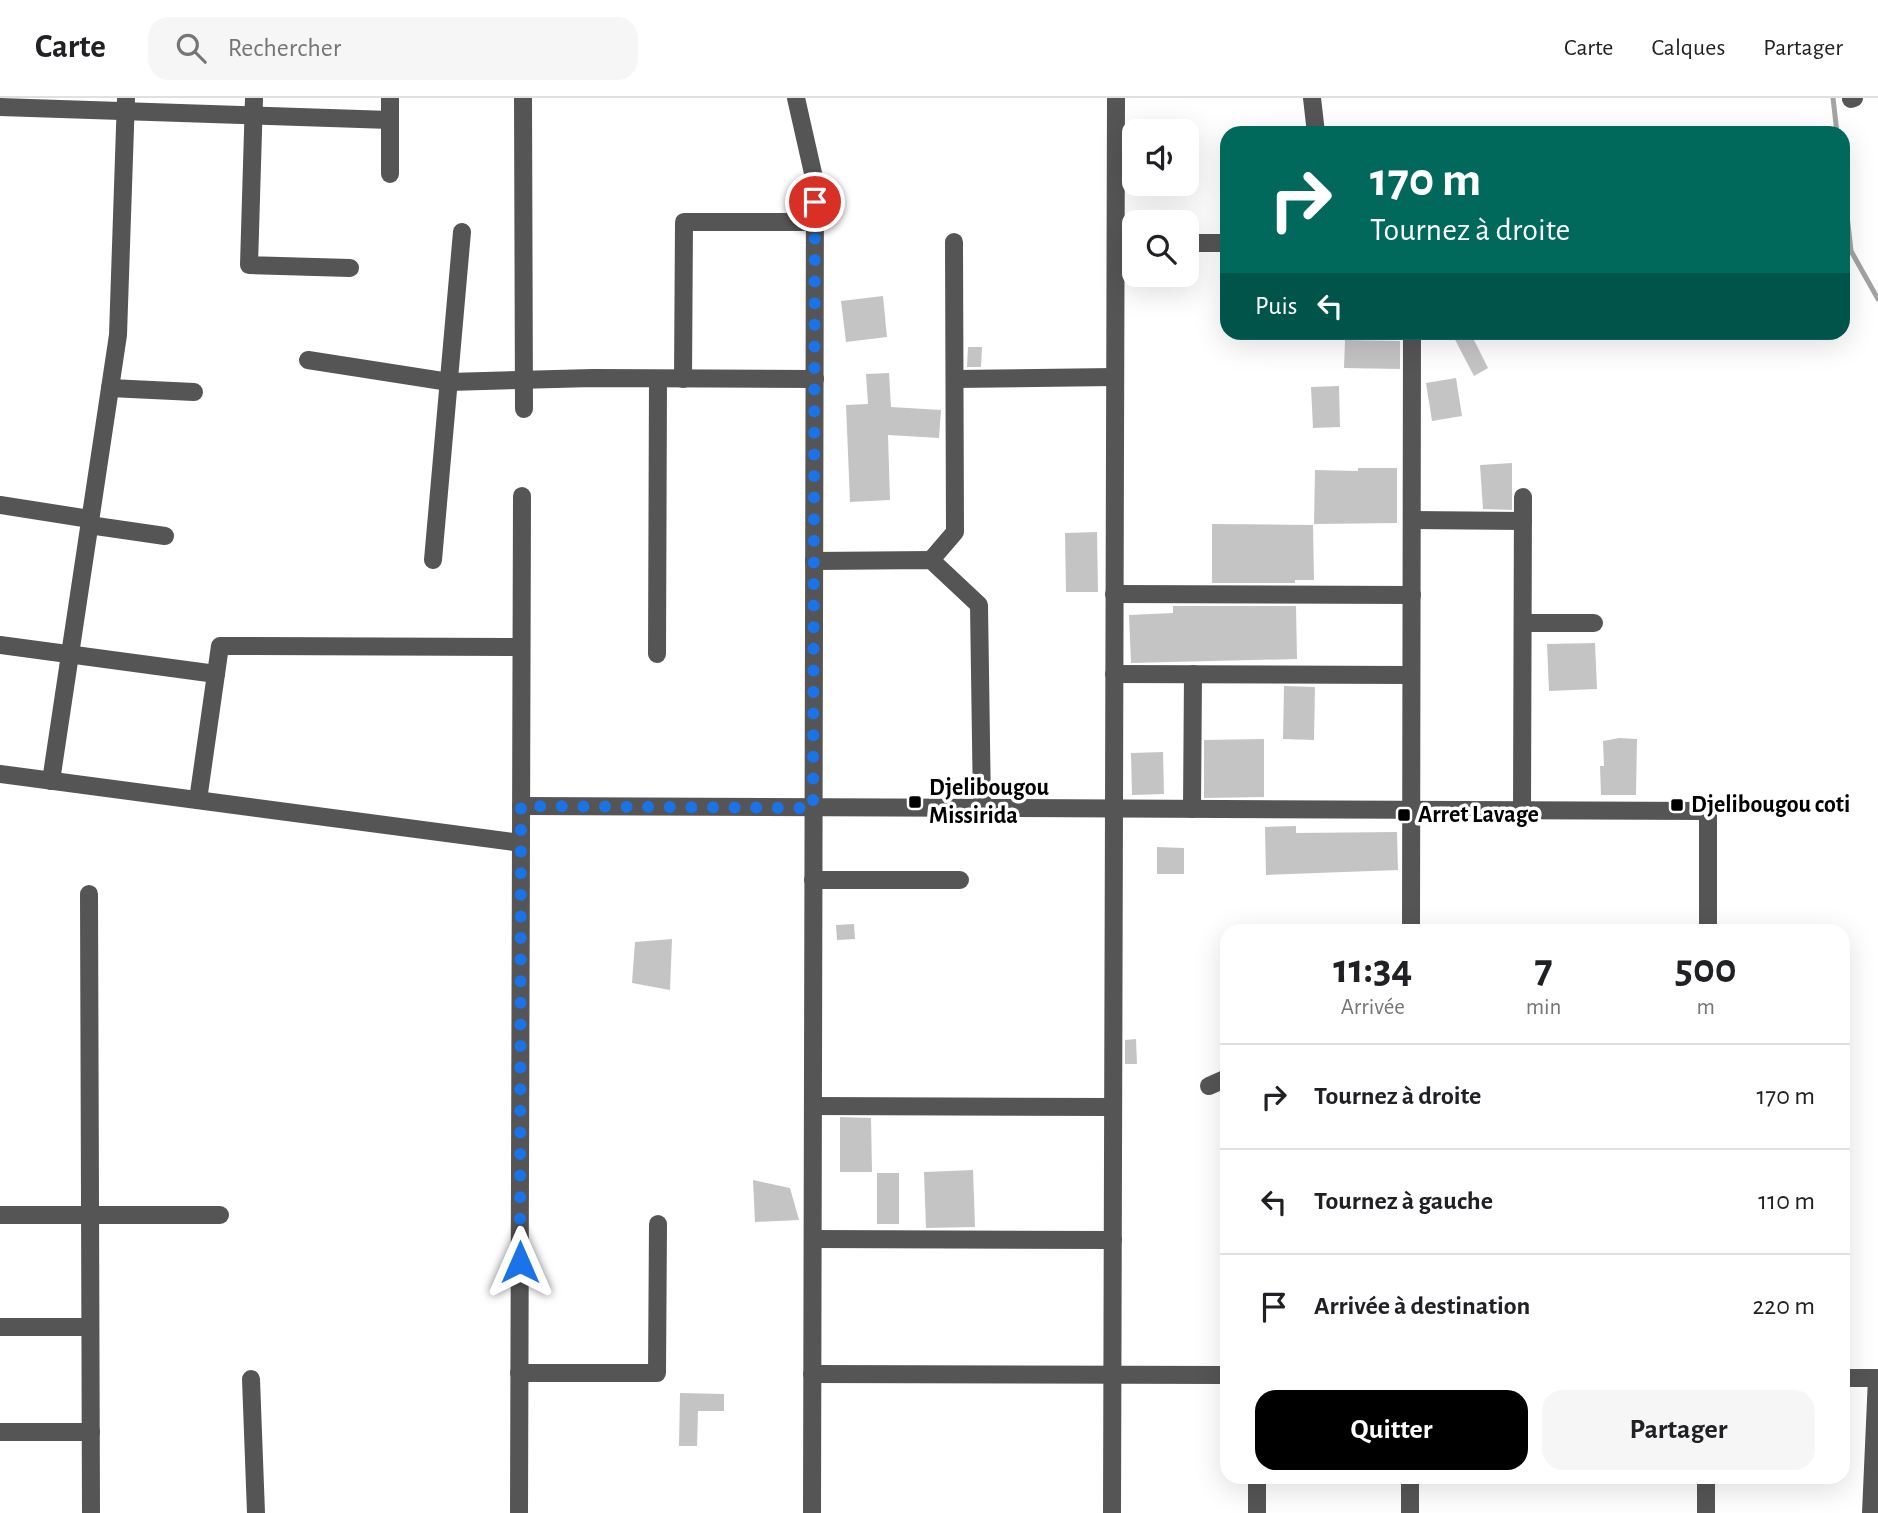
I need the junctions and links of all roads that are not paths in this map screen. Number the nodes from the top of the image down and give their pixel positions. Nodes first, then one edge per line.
1 (390, 98) edge
2 (523, 98) edge
3 (796, 98) edge
4 (1116, 98) edge
5 (1312, 98) edge
6 (125, 105) edge
7 (0, 107) edge
8 (254, 107) edge
9 (390, 120) junction
10 (1315, 126) edge
11 (390, 174) dead end
12 (815, 222) junction
13 (462, 232) dead end
14 (954, 242) dead end
15 (1115, 243) junction
16 (1122, 243) edge
17 (1199, 243) edge
18 (1220, 243) edge
19 (350, 268) dead end
20 (1412, 340) edge
21 (308, 360) dead end
22 (1115, 377) junction
23 (658, 379) junction
24 (683, 379) junction
25 (814, 379) junction
26 (955, 379) junction
27 (524, 380) junction
28 (449, 382) junction
29 (110, 388) junction
30 (194, 392) dead end
31 (524, 408) dead end
32 (522, 496) dead end
33 (1523, 497) dead end
34 (0, 505) edge
35 (1412, 520) junction
36 (1523, 521) junction
37 (90, 522) junction
38 (165, 536) dead end
39 (932, 559) junction
40 (433, 560) dead end
41 (814, 561) junction
42 (1114, 594) junction
43 (1412, 595) junction
44 (1523, 623) junction
45 (1594, 624) dead end
46 (0, 645) edge
47 (521, 647) junction
48 (70, 654) junction
49 (657, 654) dead end
50 (216, 674) junction
51 (1114, 674) junction
52 (1193, 674) junction
53 (1411, 675) junction
54 (0, 774) edge
55 (51, 780) junction
56 (198, 800) junction
57 (521, 806) junction
58 (813, 808) junction
59 (982, 808) junction
60 (1114, 808) junction
61 (1192, 809) junction
62 (1411, 810) junction
63 (1522, 810) junction
64 (520, 843) junction
65 (813, 880) junction
66 (960, 880) dead end
67 (89, 894) dead end
68 (1411, 924) edge
69 (1708, 924) edge
70 (1220, 1081) edge
71 (1209, 1086) dead end
72 (813, 1105) junction
73 (1113, 1107) junction
74 (0, 1215) edge
75 (90, 1215) junction
76 (220, 1215) dead end
77 (658, 1224) dead end
78 (813, 1239) junction
79 (1113, 1240) junction
80 (0, 1327) edge
81 (90, 1327) junction
82 (519, 1373) junction
83 (812, 1374) junction
84 (1112, 1375) junction
85 (1220, 1375) edge
86 (1850, 1378) edge
87 (1878, 1378) edge
88 (251, 1379) dead end
89 (0, 1432) edge
90 (90, 1432) junction
91 (1257, 1484) edge
92 (1410, 1484) edge
93 (1706, 1484) edge
94 (91, 1513) edge
95 (256, 1513) edge
96 (519, 1513) edge
97 (812, 1513) edge
98 (1112, 1513) edge
99 (1257, 1513) edge
100 (1410, 1513) edge
101 (1706, 1513) edge
102 (1871, 1513) edge

1 - 9 street
2 - 27 street
3 - 12 street
4 - 15 street
5 - 10 street
6 - 7 street
6 - 8 street
6 - 29 street
8 - 9 street
8 - 19 street
9 - 11 street
12 - 24 street
12 - 25 street
13 - 28 street
14 - 26 street
15 - 16 street
15 - 22 street
17 - 18 street
20 - 35 street
21 - 28 street
22 - 26 street
22 - 42 street
23 - 24 street
23 - 27 street
23 - 49 street
24 - 25 street
25 - 41 street
26 - 39 street
27 - 28 street
27 - 31 street
28 - 40 street
29 - 30 street
29 - 37 street
32 - 47 street
33 - 36 street
34 - 37 street
35 - 36 street
35 - 43 street
36 - 44 street
37 - 38 street
37 - 48 street
39 - 41 street
39 - 59 street
41 - 58 street
42 - 43 street
42 - 51 street
43 - 53 street
44 - 45 street
44 - 63 street
46 - 48 street
47 - 50 street
47 - 57 street
48 - 50 street
48 - 55 street
50 - 56 street
51 - 52 street
51 - 60 street
52 - 53 street
52 - 61 street
53 - 62 street
54 - 55 street
55 - 56 street
56 - 64 street
57 - 58 street
57 - 64 street
58 - 59 street
58 - 65 street
59 - 60 street
60 - 61 street
60 - 73 street
61 - 62 street
62 - 63 street
62 - 68 street
63 - 69 street
64 - 82 street
65 - 66 street
65 - 72 street
67 - 75 street
70 - 71 street
72 - 73 street
72 - 78 street
73 - 79 street
74 - 75 street
75 - 76 street
75 - 81 street
77 - 82 street
78 - 79 street
78 - 83 street
79 - 84 street
80 - 81 street
81 - 90 street
82 - 96 street
83 - 84 street
83 - 97 street
84 - 85 street
84 - 98 street
86 - 87 street
87 - 102 street
88 - 95 street
89 - 90 street
90 - 94 street
91 - 99 street
92 - 100 street
93 - 101 street

